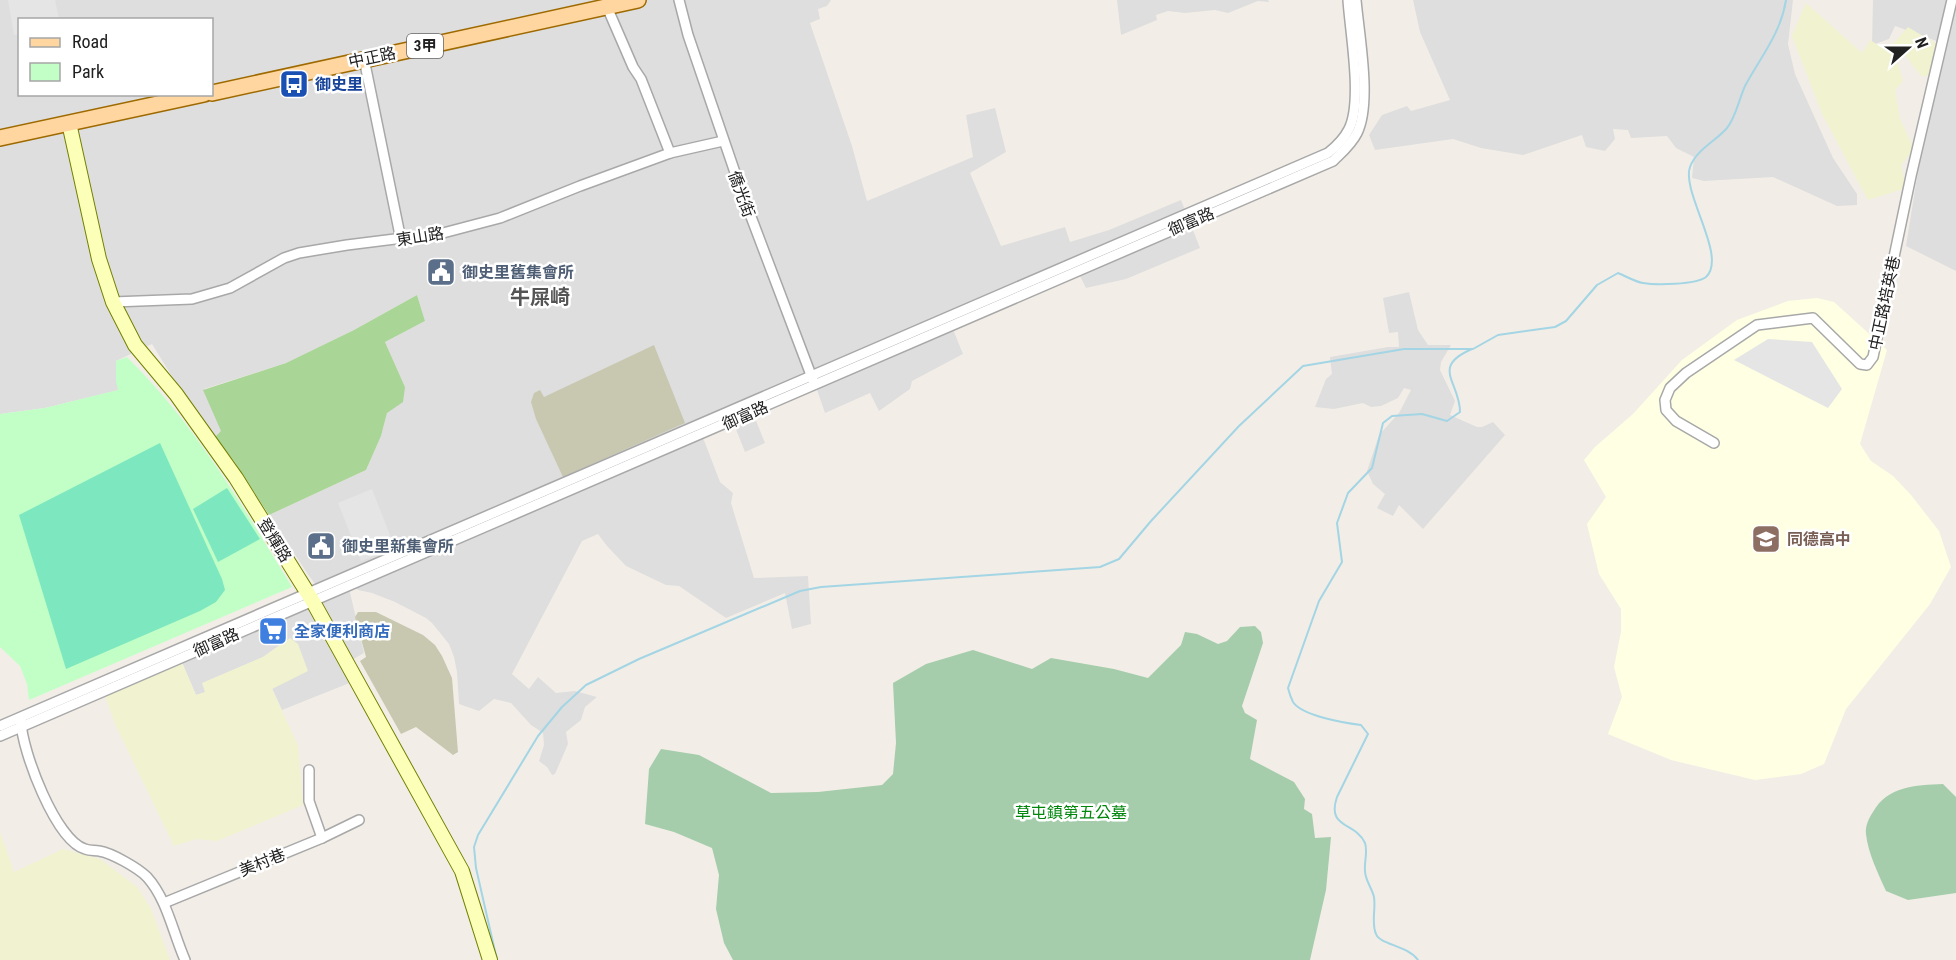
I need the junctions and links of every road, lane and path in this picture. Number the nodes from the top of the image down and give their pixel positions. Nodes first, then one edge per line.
1 (638, 0) edge
2 (679, 0) edge
3 (1348, 0) edge
4 (1356, 0) edge
5 (1952, 0) edge
6 (607, 7) junction
7 (364, 59) junction
8 (213, 93) edge
9 (195, 96) edge
10 (69, 123) junction
11 (0, 138) edge
12 (723, 141) junction
13 (670, 153) junction
14 (401, 240) junction
15 (112, 302) junction
16 (813, 381) junction
17 (1714, 442) dead end
18 (310, 596) junction
19 (21, 722) junction
20 (0, 726) edge
21 (0, 736) edge
22 (309, 770) dead end
23 (359, 820) dead end
24 (322, 838) junction
25 (164, 903) junction
26 (185, 960) edge
27 (490, 960) edge

1 - 6 main road, 中正路 / 3甲
2 - 12 street, 僑光街
3 - 16 street, 御富路
4 - 16 street, 御富路
5 - 17 street, 中正路培英巷
6 - 7 main road, 中正路 / 3甲
6 - 13 street
7 - 8 main road, 中正路 / 3甲
7 - 14 street
9 - 10 main road
10 - 11 main road
10 - 15 street, 登輝路
12 - 13 street, 東山路
12 - 16 street, 僑光街
13 - 14 street, 東山路
14 - 15 street, 東山路
15 - 18 street, 登輝路
16 - 18 street, 御富路
18 - 19 street, 御富路
18 - 27 street, 登輝路
19 - 20 street, 御富路
19 - 21 street, 御富路
19 - 25 street
22 - 24 street
23 - 24 street, 美村巷
24 - 25 street, 美村巷
25 - 26 street

